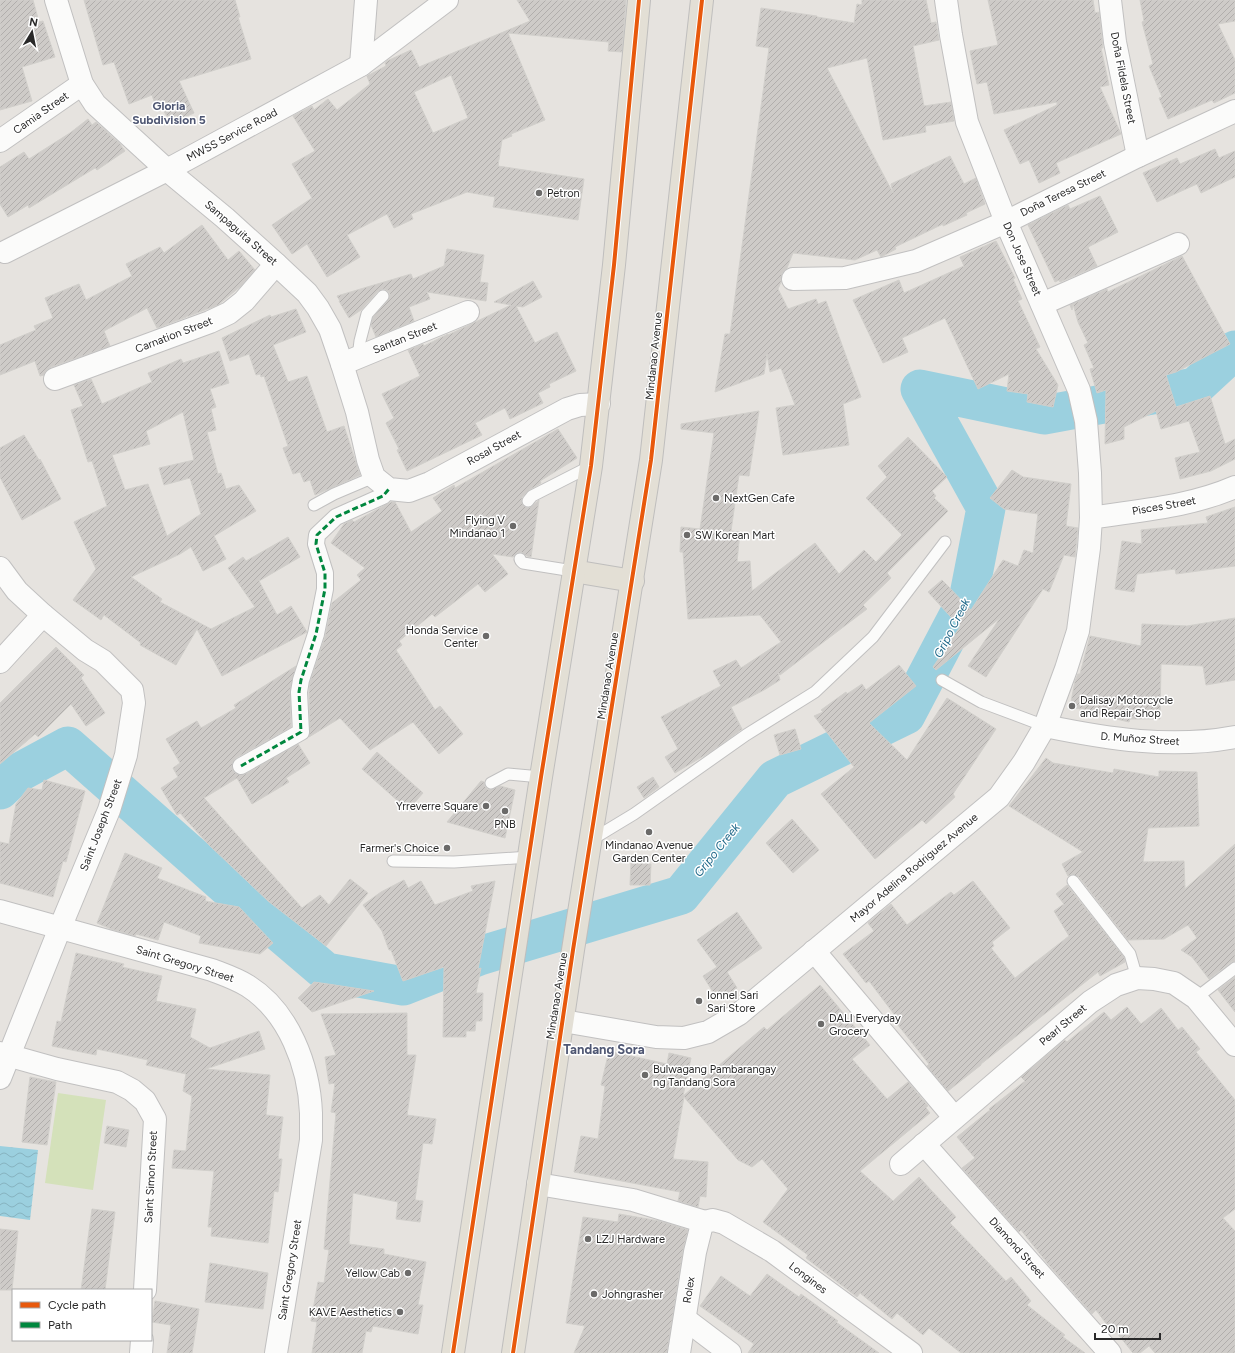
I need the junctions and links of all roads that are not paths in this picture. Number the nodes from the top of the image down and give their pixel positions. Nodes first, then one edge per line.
1 (56, 0) edge
2 (366, 0) edge
3 (447, 0) edge
4 (639, 0) edge
5 (702, 0) edge
6 (946, 0) edge
7 (1110, 0) edge
8 (361, 65) junction
9 (82, 84) junction
10 (1235, 111) edge
11 (0, 141) edge
12 (1138, 156) junction
13 (167, 170) junction
14 (1006, 222) junction
15 (1178, 244) dead end
16 (5, 252) dead end
17 (276, 264) junction
18 (793, 279) dead end
19 (383, 296) dead end
20 (1042, 304) junction
21 (468, 312) dead end
22 (350, 360) junction
23 (55, 379) dead end
24 (599, 404) junction
25 (591, 466) junction
26 (382, 483) junction
27 (1235, 487) edge
28 (528, 501) dead end
29 (314, 505) dead end
30 (1091, 518) junction
31 (945, 542) dead end
32 (520, 559) dead end
33 (0, 568) edge
34 (573, 571) junction
35 (633, 581) junction
36 (42, 615) junction
37 (0, 662) edge
38 (942, 680) dead end
39 (1045, 726) junction
40 (1235, 737) edge
41 (241, 766) dead end
42 (541, 777) junction
43 (491, 783) dead end
44 (591, 840) junction
45 (529, 857) junction
46 (393, 861) dead end
47 (1073, 881) dead end
48 (0, 911) edge
49 (60, 928) junction
50 (814, 951) junction
51 (1235, 968) edge
52 (1137, 978) junction
53 (1196, 998) junction
54 (563, 1021) junction
55 (1235, 1045) edge
56 (5, 1054) edge
57 (0, 1078) edge
58 (954, 1117) junction
59 (924, 1144) junction
60 (901, 1164) dead end
61 (538, 1184) junction
62 (703, 1225) junction
63 (145, 1289) edge
64 (685, 1319) junction
65 (142, 1341) edge
66 (141, 1353) edge
67 (276, 1353) edge
68 (453, 1353) edge
69 (513, 1353) edge
70 (679, 1353) edge
71 (730, 1353) edge
72 (911, 1353) edge
73 (1110, 1353) edge

1 - 9 street, Sampaguita Street
2 - 8 street
3 - 8 street, MWSS Service Road
4 - 24 main road
5 - 35 main road, Mindanao Avenue
6 - 14 street, Don Jose Street
7 - 12 street, Doña Fildela Street
8 - 13 street, MWSS Service Road
9 - 11 street, Camia Street
9 - 13 street, Sampaguita Street
10 - 12 street, Doña Teresa Street
12 - 14 street, Doña Teresa Street
13 - 16 street, MWSS Service Road
13 - 17 street, Sampaguita Street
14 - 18 street, Doña Teresa Street
14 - 20 street, Don Jose Street
15 - 20 street
17 - 22 street, Sampaguita Street
17 - 23 street, Carnation Street
19 - 22 lane
20 - 30 street, Don Jose Street
21 - 22 street, Santan Street
22 - 26 street, Sampaguita Street
24 - 25 main road
24 - 26 street, Rosal Street
25 - 28 lane
25 - 34 main road
26 - 29 lane
26 - 41 street
27 - 30 street, Pisces Street
30 - 39 street, Mayor Adelina Rodriguez Avenue
31 - 44 lane
32 - 34 lane
33 - 36 street, Saint Joseph Street
34 - 35 main road
34 - 42 main road
35 - 44 main road, Mindanao Avenue
36 - 37 street
36 - 49 street, Saint Joseph Street
38 - 39 lane
39 - 40 street, D. Muñoz Street
39 - 50 street, Mayor Adelina Rodriguez Avenue
42 - 43 lane
42 - 45 main road
44 - 54 main road, Mindanao Avenue
45 - 46 lane
45 - 68 main road
47 - 52 lane
48 - 49 street, Saint Gregory Street
49 - 56 street, Saint Joseph Street
49 - 67 street, Saint Gregory Street
50 - 54 street, Mayor Adelina Rodriguez Avenue
50 - 58 street
51 - 53 lane
52 - 53 street, Pearl Street
52 - 58 street, Pearl Street
53 - 55 street, Pearl Street
54 - 61 main road, Mindanao Avenue
56 - 57 street, Saint Joseph Street
56 - 63 street, Saint Simon Street
58 - 59 street, Pearl Street
59 - 60 street, Pearl Street
59 - 73 street, Diamond Street
61 - 62 street, Longines
61 - 69 main road, Mindanao Avenue
62 - 64 street, Rolex
62 - 72 street, Longines
64 - 70 street, Rolex
64 - 71 street
65 - 66 street

